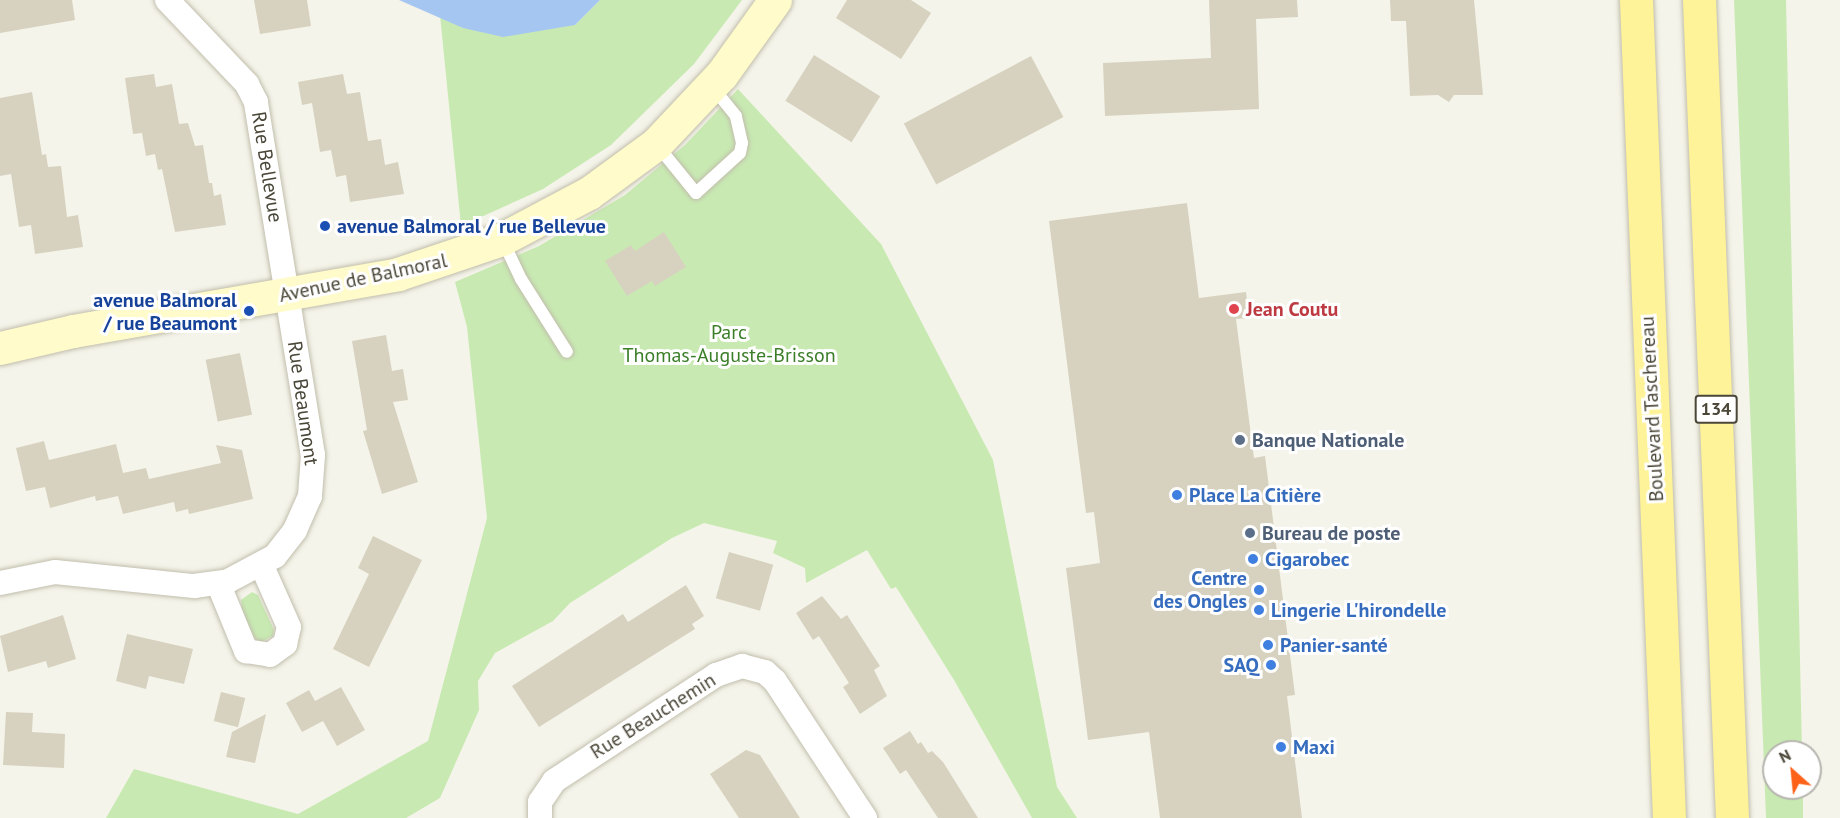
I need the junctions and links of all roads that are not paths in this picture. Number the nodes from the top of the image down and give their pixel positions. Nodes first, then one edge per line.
1 (167, 0) edge
2 (775, 0) edge
3 (1636, 0) edge
4 (1699, 0) edge
5 (712, 86) junction
6 (656, 144) junction
7 (502, 239) junction
8 (288, 295) junction
9 (0, 348) edge
10 (567, 352) dead end
11 (262, 566) junction
12 (0, 583) edge
13 (218, 583) junction
14 (540, 818) edge
15 (865, 818) edge
16 (1669, 818) edge
17 (1732, 818) edge

1 - 8 street, Rue Bellevue
2 - 5 street, Avenue de Balmoral
3 - 16 main road, Boulevard Taschereau
4 - 17 main road, 134
5 - 6 street, Avenue de Balmoral
5 - 6 lane
6 - 7 street, Avenue de Balmoral
7 - 8 street, Avenue de Balmoral
7 - 10 lane
8 - 9 street, Avenue de Balmoral
8 - 11 street, Rue Beaumont
11 - 13 street, Rue Beaumont
11 - 13 street
12 - 13 street, Rue Beaumont
14 - 15 street, Rue Beauchemin

